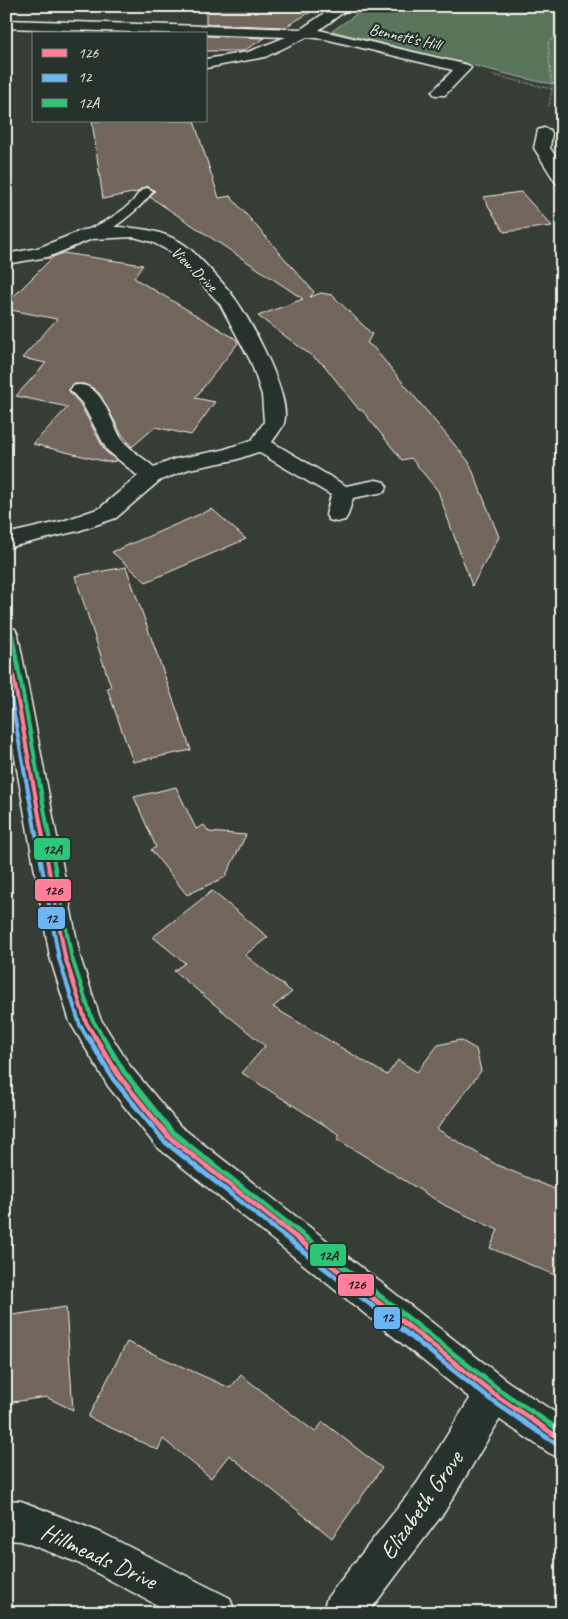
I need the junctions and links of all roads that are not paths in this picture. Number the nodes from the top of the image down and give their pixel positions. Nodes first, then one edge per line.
1 (345, 6) edge
2 (6, 24) edge
3 (306, 33) junction
4 (208, 64) edge
5 (440, 92) dead end
6 (544, 133) road end
7 (562, 179) edge
8 (147, 191) dead end
9 (89, 234) junction
10 (7, 259) edge
11 (80, 390) dead end
12 (260, 444) junction
13 (151, 476) junction
14 (376, 488) dead end
15 (343, 493) junction
16 (337, 515) dead end
17 (6, 540) edge
18 (6, 635) edge
19 (10, 676) edge
20 (494, 1394) junction
21 (562, 1440) edge
22 (6, 1520) edge
23 (215, 1613) edge
24 (342, 1613) edge

1 - 3 street
2 - 3 street, Bennett's Hill
3 - 4 street
3 - 5 street, Bennett's Hill
6 - 7 street
8 - 9 lane
9 - 10 street, View Drive
9 - 12 street, View Drive
11 - 13 street
12 - 13 street
12 - 15 street
13 - 17 street
14 - 15 street
15 - 16 street
18 - 19 street
19 - 20 street
20 - 21 street
20 - 24 street, Elizabeth Grove
22 - 23 street, Hillmeads Drive

